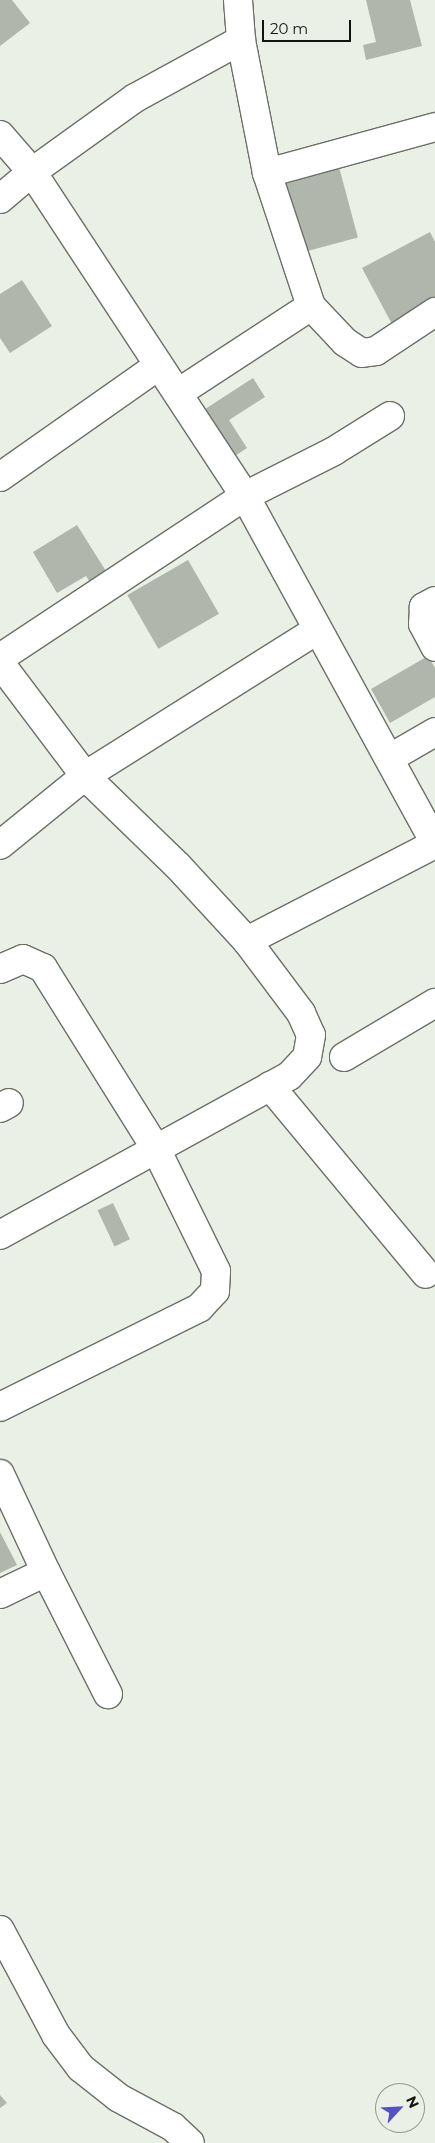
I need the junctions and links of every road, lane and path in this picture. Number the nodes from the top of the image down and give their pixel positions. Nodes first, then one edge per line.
1 (238, 0) edge
2 (241, 40) junction
3 (435, 127) edge
4 (0, 135) edge
5 (32, 172) junction
6 (267, 173) junction
7 (0, 199) edge
8 (311, 306) junction
9 (435, 312) edge
10 (158, 366) junction
11 (178, 393) junction
12 (390, 416) dead end
13 (0, 477) edge
14 (245, 496) junction
15 (435, 601) edge
16 (317, 630) junction
17 (435, 647) edge
18 (0, 658) edge
19 (0, 663) edge
20 (435, 732) edge
21 (390, 758) junction
22 (85, 776) junction
23 (435, 843) edge
24 (0, 845) edge
25 (246, 941) junction
26 (0, 969) edge
27 (435, 1003) edge
28 (344, 1057) dead end
29 (270, 1086) junction
30 (156, 1149) junction
31 (0, 1235) edge
32 (426, 1274) dead end
33 (0, 1407) edge
34 (0, 1474) edge
35 (46, 1572) junction
36 (0, 1594) edge
37 (108, 1694) dead end
38 (0, 1930) edge
39 (190, 2143) edge

1 - 2 street
2 - 5 street
2 - 6 street
3 - 6 street
4 - 5 street
5 - 7 street
5 - 10 street
6 - 8 street
8 - 9 street
8 - 11 street
10 - 11 street
10 - 13 street
11 - 14 street
12 - 14 street
14 - 16 street
14 - 18 street
15 - 17 street
16 - 21 street
16 - 22 street
19 - 22 street
20 - 21 street
21 - 23 street
22 - 24 street
22 - 25 street
23 - 25 street
25 - 29 street
26 - 30 street
27 - 28 street
29 - 30 street
29 - 32 street
30 - 31 street
30 - 33 street
34 - 35 street
35 - 36 street
35 - 37 street
38 - 39 street

